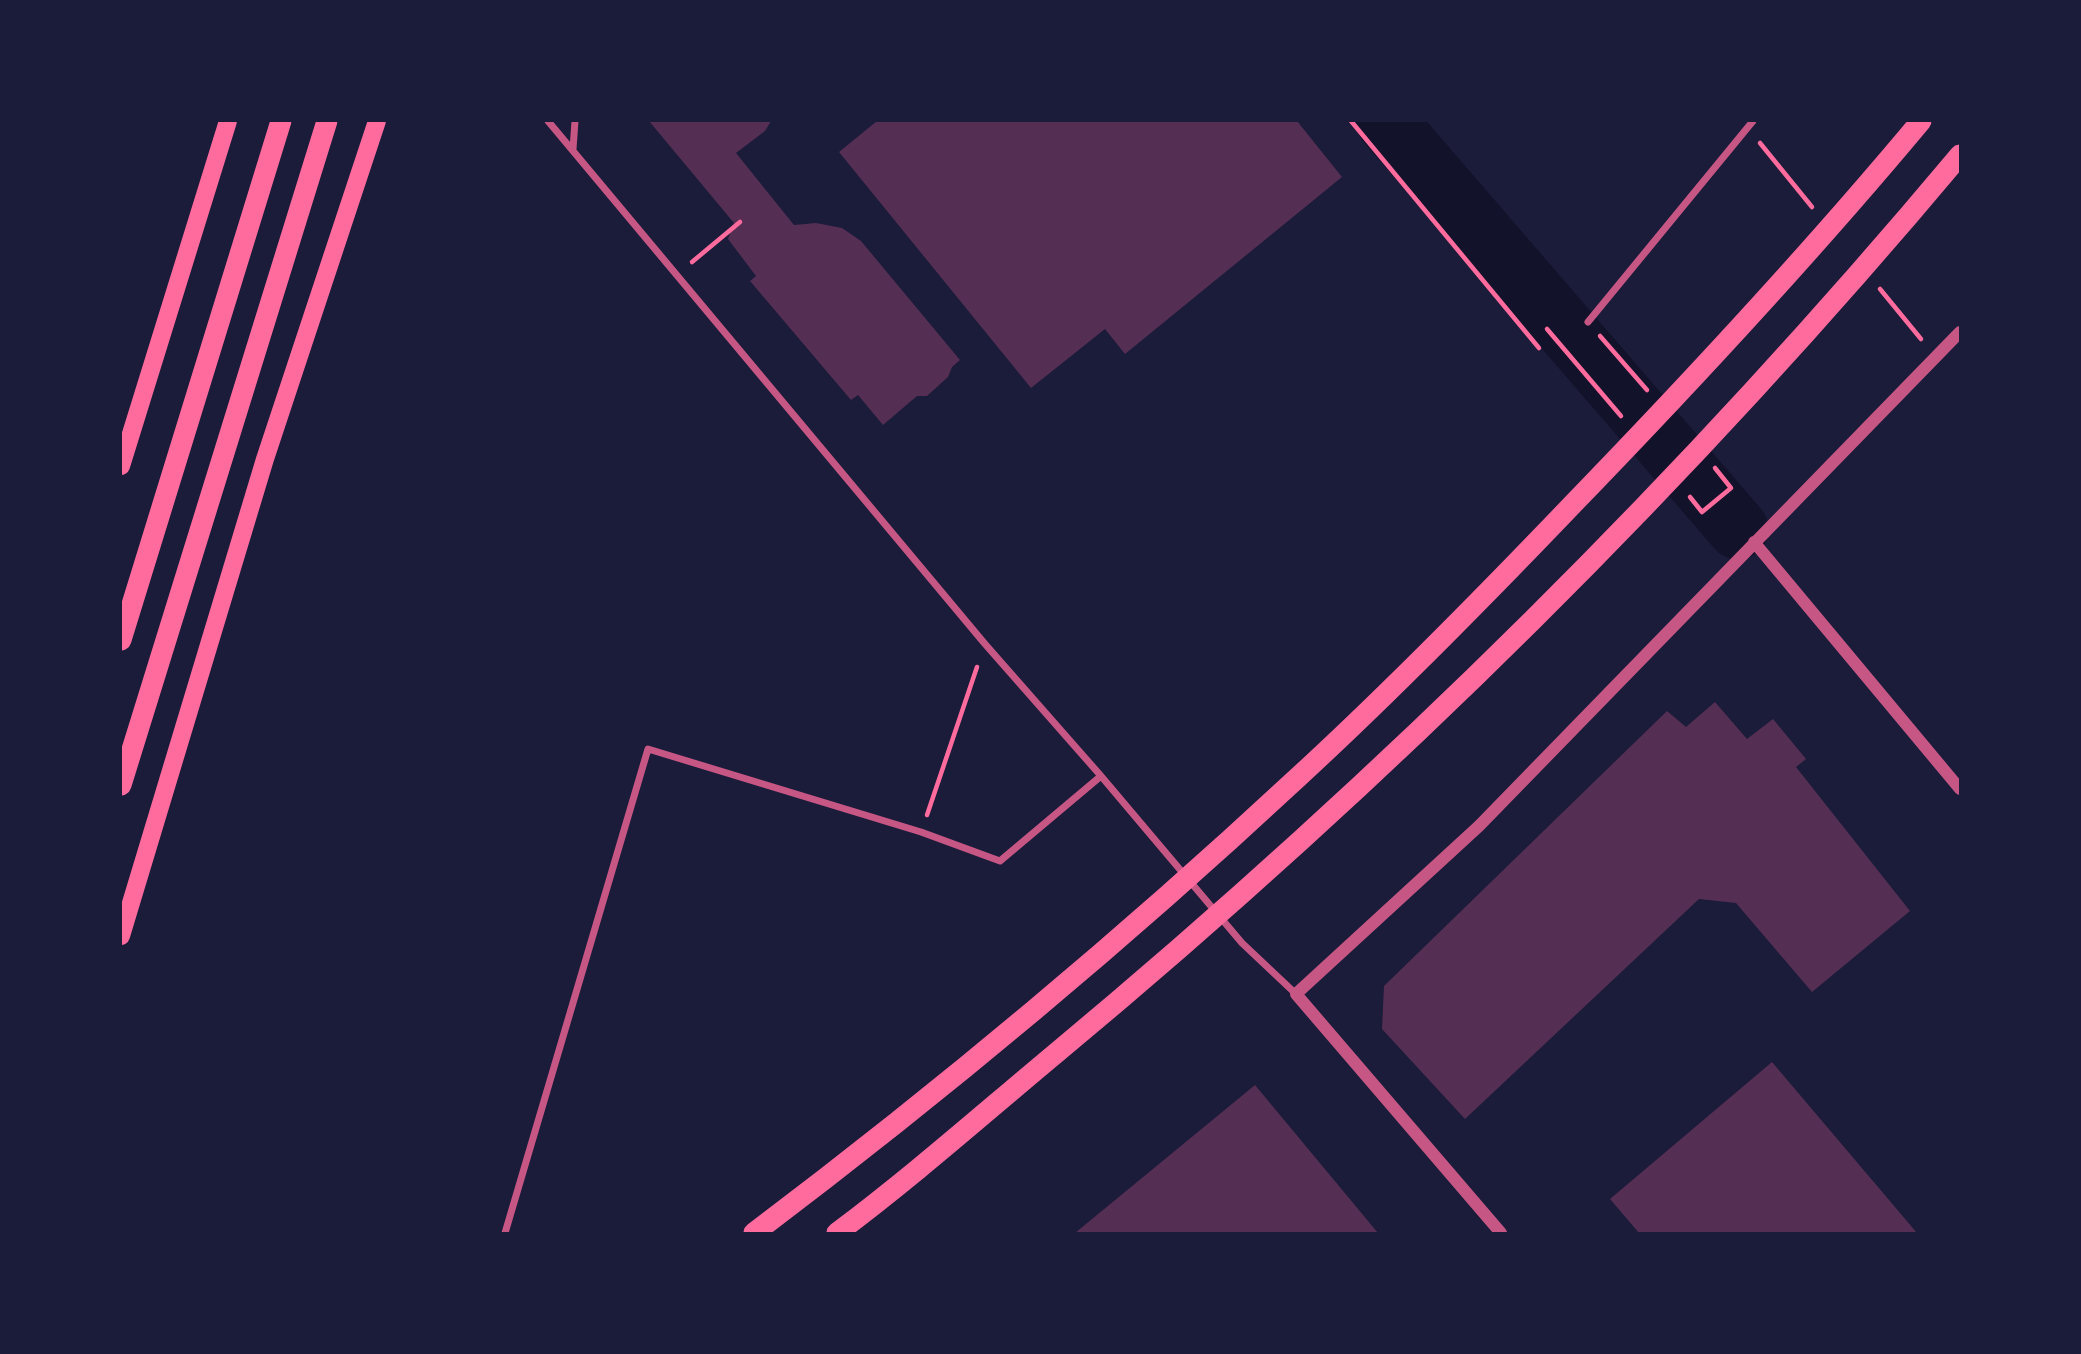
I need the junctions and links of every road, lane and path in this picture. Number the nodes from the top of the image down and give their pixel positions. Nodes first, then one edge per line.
1 (228, 121) edge
2 (281, 121) edge
3 (327, 121) edge
4 (377, 121) edge
5 (548, 121) edge
6 (575, 121) edge
7 (1351, 121) edge
8 (1753, 121) edge
9 (1921, 121) edge
10 (573, 150) junction
11 (1960, 155) edge
12 (740, 222) dead end
13 (686, 267) dead end
14 (1588, 322) dead end
15 (1960, 332) edge
16 (1539, 348) dead end
17 (121, 466) edge
18 (1723, 494) dead end
19 (1710, 505) dead end
20 (1754, 542) junction
21 (121, 640) edge
22 (985, 644) junction
23 (1101, 776) junction
24 (121, 785) edge
25 (1960, 789) edge
26 (921, 832) junction
27 (121, 936) edge
28 (1296, 994) junction
29 (505, 1233) edge
30 (754, 1233) edge
31 (837, 1233) edge
32 (1501, 1233) edge

1 - 17 main road
2 - 21 highway
3 - 24 highway
4 - 27 main road
5 - 10 street
6 - 10 street
7 - 16 path
8 - 14 street
9 - 30 highway
10 - 22 street
11 - 31 highway
12 - 13 path
15 - 20 street
18 - 19 path
20 - 25 street
20 - 28 street
22 - 23 street
22 - 26 path
23 - 26 street
23 - 28 street
26 - 29 street
28 - 32 street

